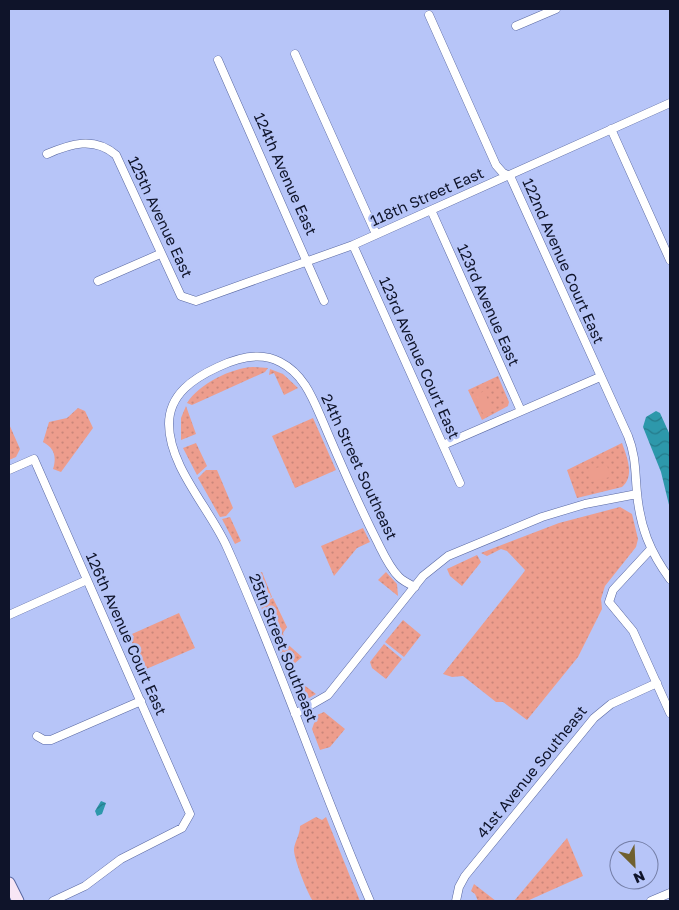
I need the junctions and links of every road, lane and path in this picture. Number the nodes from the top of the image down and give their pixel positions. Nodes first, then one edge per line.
1 (556, 9) edge
2 (429, 15) dead end
3 (516, 26) dead end
4 (295, 54) dead end
5 (218, 60) dead end
6 (670, 103) edge
7 (611, 129) junction
8 (46, 154) dead end
9 (510, 176) junction
10 (430, 210) junction
11 (376, 234) junction
12 (353, 245) junction
13 (160, 254) junction
14 (670, 260) edge
15 (308, 262) junction
16 (98, 281) dead end
17 (189, 300) joint
18 (324, 301) dead end
19 (600, 377) junction
20 (170, 409) joint
21 (521, 411) junction
22 (443, 446) junction
23 (9, 470) edge
24 (460, 483) dead end
25 (637, 494) junction
26 (650, 550) junction
27 (670, 579) edge
28 (87, 580) junction
29 (414, 587) junction
30 (9, 615) edge
31 (657, 683) junction
32 (141, 701) junction
33 (670, 713) edge
34 (295, 714) junction
35 (37, 736) dead end
36 (9, 883) edge
37 (670, 893) edge
38 (18, 901) edge
39 (54, 901) edge
40 (370, 901) edge
41 (456, 901) edge
42 (652, 901) edge

1 - 3 street
2 - 9 street, 122nd Avenue Court East
4 - 11 street
5 - 15 street, 124th Avenue East
6 - 7 street, 118th Street East
7 - 9 street, 118th Street East
7 - 14 street
8 - 13 street, 125th Avenue East
9 - 10 street, 118th Street East
9 - 19 street, 122nd Avenue Court East
10 - 11 street, 118th Street East
10 - 21 street, 123rd Avenue East
11 - 12 street, 118th Street East
12 - 15 street, 118th Street East
12 - 22 street, 123rd Avenue Court East
13 - 16 street
13 - 17 street, 125th Avenue East
15 - 17 street, 118th Street East
15 - 18 street, 124th Avenue East
19 - 21 street
19 - 25 street, 122nd Avenue Court East
20 - 29 street, 24th Street Southeast
20 - 34 street, 25th Street Southeast
21 - 22 street
22 - 24 street, 123rd Avenue Court East
23 - 28 street, 126th Avenue Court East
25 - 26 street, 122nd Avenue Court East
25 - 29 street
26 - 27 street
26 - 31 street
28 - 30 street
28 - 32 street, 126th Avenue Court East
29 - 34 street
31 - 33 street
31 - 41 street, 41st Avenue Southeast
32 - 35 street
32 - 39 street, 126th Avenue Court East
34 - 40 street, 25th Street Southeast
36 - 38 main road
37 - 42 street

